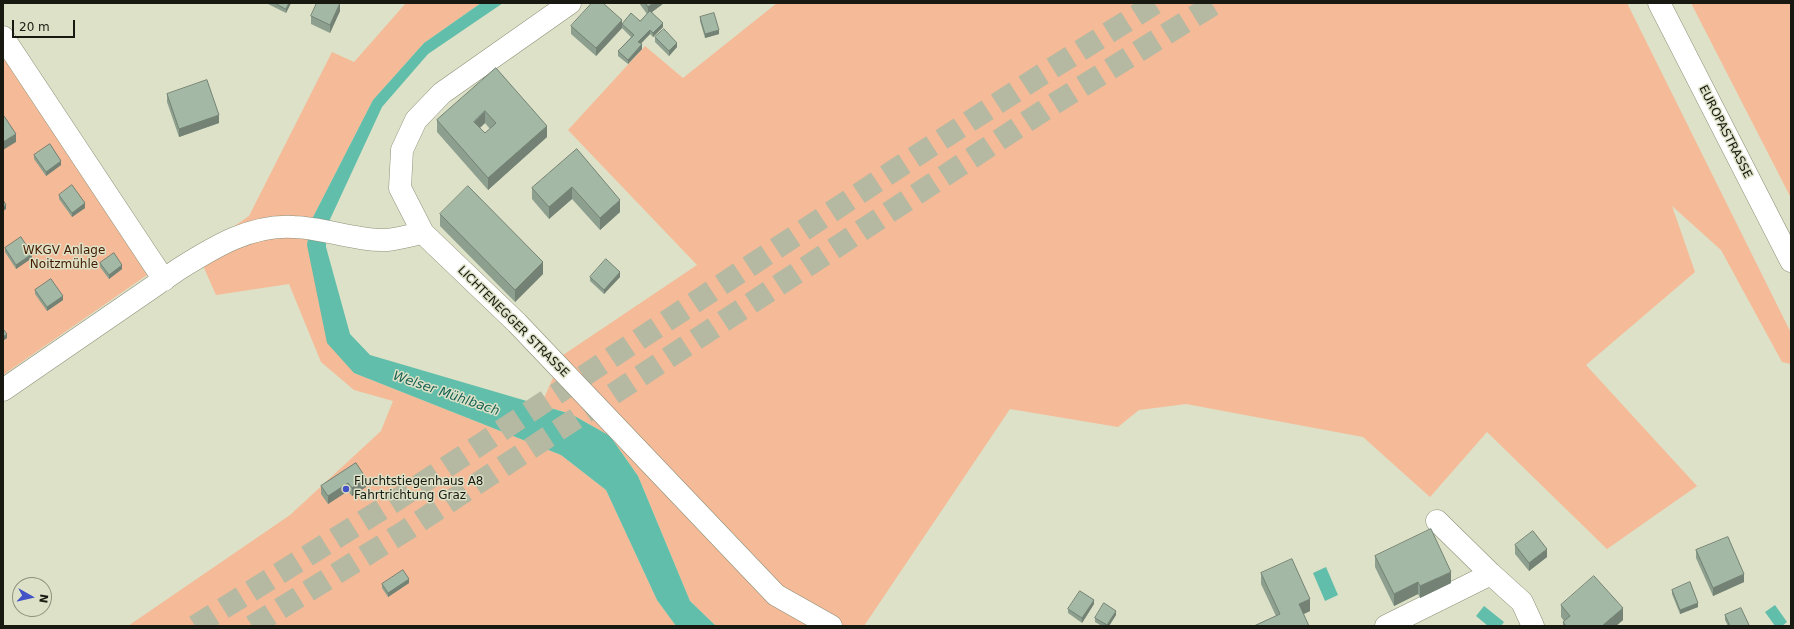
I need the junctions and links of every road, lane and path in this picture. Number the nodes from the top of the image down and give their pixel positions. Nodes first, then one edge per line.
1 (570, 3) edge
2 (1659, 3) edge
3 (3, 37) edge
4 (423, 233) junction
5 (1791, 261) edge
6 (164, 280) junction
7 (3, 390) edge
8 (1438, 521) dead end
9 (1491, 574) junction
10 (831, 626) edge
11 (1386, 626) edge
12 (1533, 626) edge

1 - 4 street, LICHTENEGGER STRASSE
2 - 5 street, EUROPASTRASSE
3 - 6 street
4 - 6 street
4 - 10 street, LICHTENEGGER STRASSE
6 - 7 street
8 - 9 street
9 - 11 street
9 - 12 street

